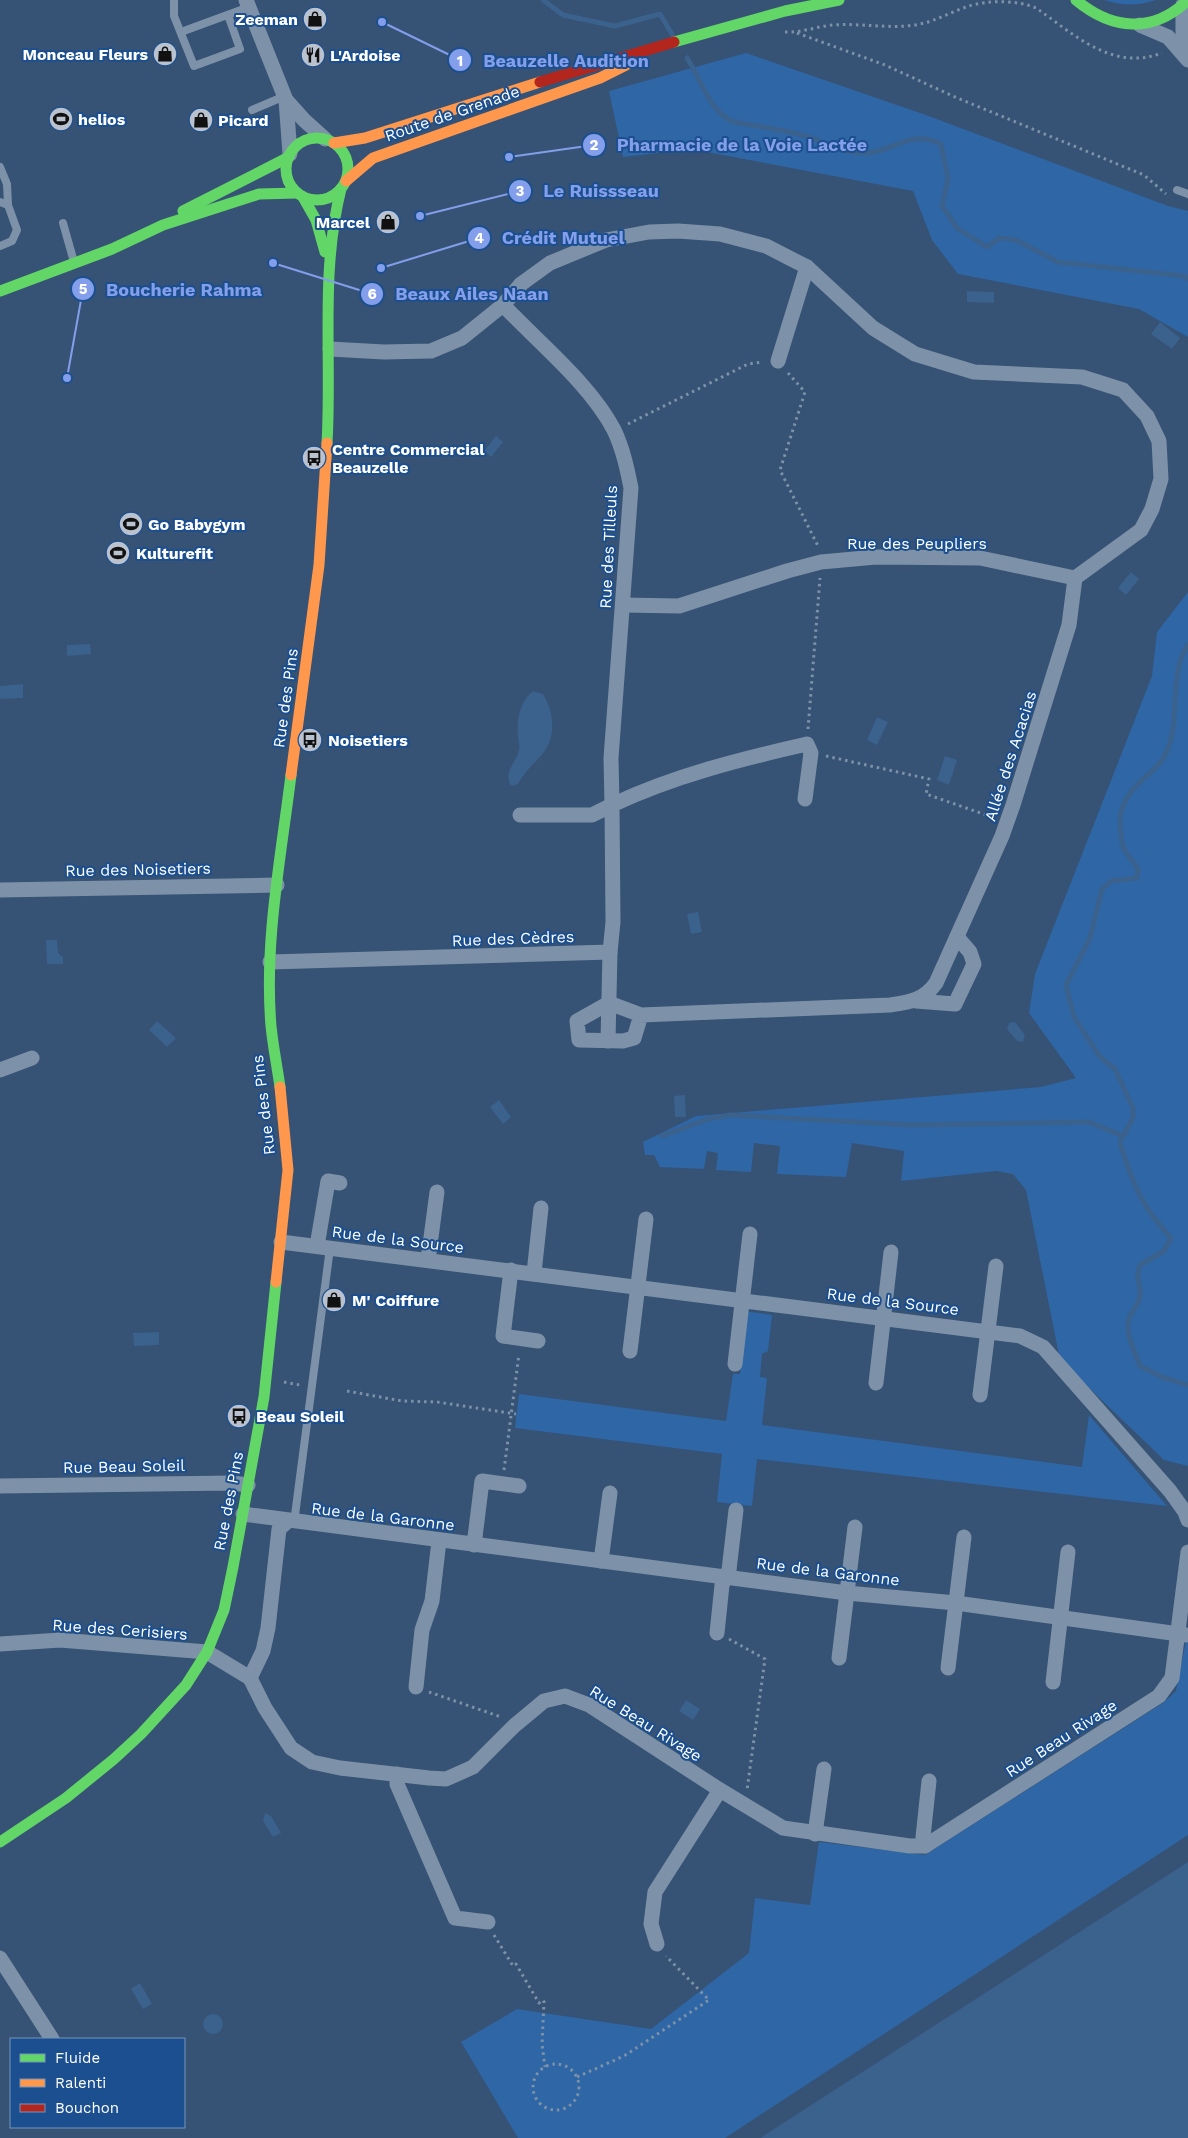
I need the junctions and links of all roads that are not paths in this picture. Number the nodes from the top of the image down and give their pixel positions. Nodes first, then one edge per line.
1 (174, 0) edge
2 (839, 0) edge
3 (1076, 0) edge
4 (1185, 3) edge
5 (248, 4) edge
6 (228, 15) junction
7 (1140, 25) junction
8 (181, 32) junction
9 (657, 47) junction
10 (1188, 49) edge
11 (1188, 60) edge
12 (285, 98) junction
13 (252, 110) dead end
14 (330, 141) junction
15 (290, 155) junction
16 (0, 167) edge
17 (344, 185) junction
18 (1177, 190) dead end
19 (1188, 194) edge
20 (300, 195) junction
21 (4, 203) edge
22 (63, 223) dead end
23 (163, 225) junction
24 (327, 241) junction
25 (0, 246) edge
26 (75, 264) junction
27 (807, 267) junction
28 (2, 288) edge
29 (503, 305) junction
30 (330, 349) junction
31 (778, 361) dead end
32 (1075, 578) junction
33 (623, 605) junction
34 (805, 799) dead end
35 (612, 805) junction
36 (520, 815) dead end
37 (277, 885) junction
38 (0, 890) edge
39 (957, 937) junction
40 (610, 952) junction
41 (270, 962) junction
42 (916, 1001) junction
43 (609, 1003) junction
44 (641, 1015) junction
45 (608, 1041) junction
46 (32, 1058) dead end
47 (0, 1070) edge
48 (340, 1182) dead end
49 (437, 1192) dead end
50 (541, 1208) dead end
51 (646, 1219) dead end
52 (750, 1234) dead end
53 (281, 1242) junction
54 (324, 1247) junction
55 (891, 1252) dead end
56 (428, 1260) junction
57 (996, 1266) dead end
58 (511, 1270) junction
59 (534, 1273) junction
60 (638, 1286) junction
61 (743, 1301) junction
62 (883, 1317) junction
63 (988, 1331) junction
64 (538, 1341) dead end
65 (630, 1351) dead end
66 (735, 1364) dead end
67 (876, 1383) dead end
68 (980, 1395) dead end
69 (248, 1485) junction
70 (0, 1486) edge
71 (519, 1486) dead end
72 (610, 1492) dead end
73 (736, 1510) dead end
74 (243, 1514) junction
75 (1188, 1520) edge
76 (288, 1521) junction
77 (855, 1527) dead end
78 (964, 1537) dead end
79 (439, 1541) junction
80 (474, 1545) junction
81 (1068, 1552) dead end
82 (1188, 1552) edge
83 (601, 1561) junction
84 (726, 1576) junction
85 (847, 1593) junction
86 (956, 1603) junction
87 (1060, 1616) junction
88 (717, 1633) dead end
89 (1183, 1634) edge
90 (0, 1644) edge
91 (207, 1652) junction
92 (839, 1658) dead end
93 (948, 1668) dead end
94 (250, 1678) junction
95 (1053, 1682) dead end
96 (416, 1688) road end
97 (824, 1769) dead end
98 (398, 1774) junction
99 (929, 1781) dead end
100 (720, 1790) junction
101 (815, 1834) junction
102 (0, 1842) edge
103 (925, 1846) junction
104 (488, 1922) road end
105 (657, 1944) dead end
106 (0, 1958) edge
107 (51, 2038) edge

1 - 8 lane
2 - 9 street, Route de Grenade
3 - 7 street
4 - 7 street
4 - 10 street
5 - 6 lane
5 - 12 street
6 - 8 lane
6 - 8 lane
7 - 11 street
9 - 14 street, Route de Grenade
9 - 17 street, Route de Grenade
12 - 13 lane
12 - 14 street
12 - 15 street
14 - 15 street
14 - 17 street
15 - 20 street
15 - 23 street
16 - 21 lane
17 - 20 street
17 - 24 street, Rue des Pins
18 - 19 lane
20 - 23 street
20 - 24 street, Rue des Pins
21 - 25 lane
22 - 26 lane
23 - 26 street
24 - 30 street, Rue des Pins
26 - 28 street
27 - 29 street
27 - 31 street
27 - 32 street
29 - 30 street
29 - 33 street, Rue des Tilleuls
30 - 37 street, Rue des Pins
32 - 33 street, Rue des Peupliers
32 - 39 street, Allée des Acacias
33 - 35 street, Rue des Tilleuls
34 - 35 street
35 - 36 street
35 - 40 street
37 - 38 street, Rue des Noisetiers
37 - 41 street, Rue des Pins
39 - 42 street, Allée des Acacias
39 - 42 street
40 - 41 street, Rue des Cèdres
40 - 43 street
41 - 53 street, Rue des Pins
42 - 44 street
43 - 44 street
43 - 45 street
43 - 45 street
44 - 45 street
46 - 47 street
48 - 54 street
49 - 56 street
50 - 59 street
51 - 60 street
52 - 61 street
53 - 54 street, Rue de la Source
53 - 69 street, Rue des Pins
54 - 56 street, Rue de la Source
54 - 76 lane
55 - 62 street
56 - 58 street, Rue de la Source
57 - 63 street
58 - 59 street, Rue de la Source
58 - 64 street
59 - 60 street, Rue de la Source
60 - 61 street, Rue de la Source
60 - 65 street
61 - 62 street, Rue de la Source
61 - 66 street
62 - 63 street, Rue de la Source
62 - 67 street
63 - 68 street
63 - 75 street, Rue de la Source
69 - 70 street, Rue Beau Soleil
69 - 74 street, Rue des Pins
71 - 80 street, Rue de la Garonne
72 - 83 street
73 - 84 street
74 - 76 street, Rue de la Garonne
74 - 91 street, Rue des Pins
76 - 79 street, Rue de la Garonne
76 - 94 street
77 - 85 street
78 - 86 street
79 - 80 street, Rue de la Garonne
79 - 96 street
80 - 83 street, Rue de la Garonne
81 - 87 street
82 - 89 street
83 - 84 street, Rue de la Garonne
84 - 85 street, Rue de la Garonne
84 - 88 street
85 - 86 street, Rue de la Garonne
85 - 92 street
86 - 87 street, Rue de la Garonne
86 - 93 street
87 - 89 street, Rue de la Garonne
87 - 95 street
89 - 103 street, Rue Beau Rivage
90 - 91 street, Rue des Cerisiers
91 - 94 street
91 - 102 street, Rue des Pins
94 - 98 street, Rue Beau Rivage
97 - 101 street
98 - 100 street, Rue Beau Rivage
98 - 104 street
99 - 103 street
100 - 101 street, Rue Beau Rivage
100 - 105 street
101 - 103 street, Rue Beau Rivage
106 - 107 street

